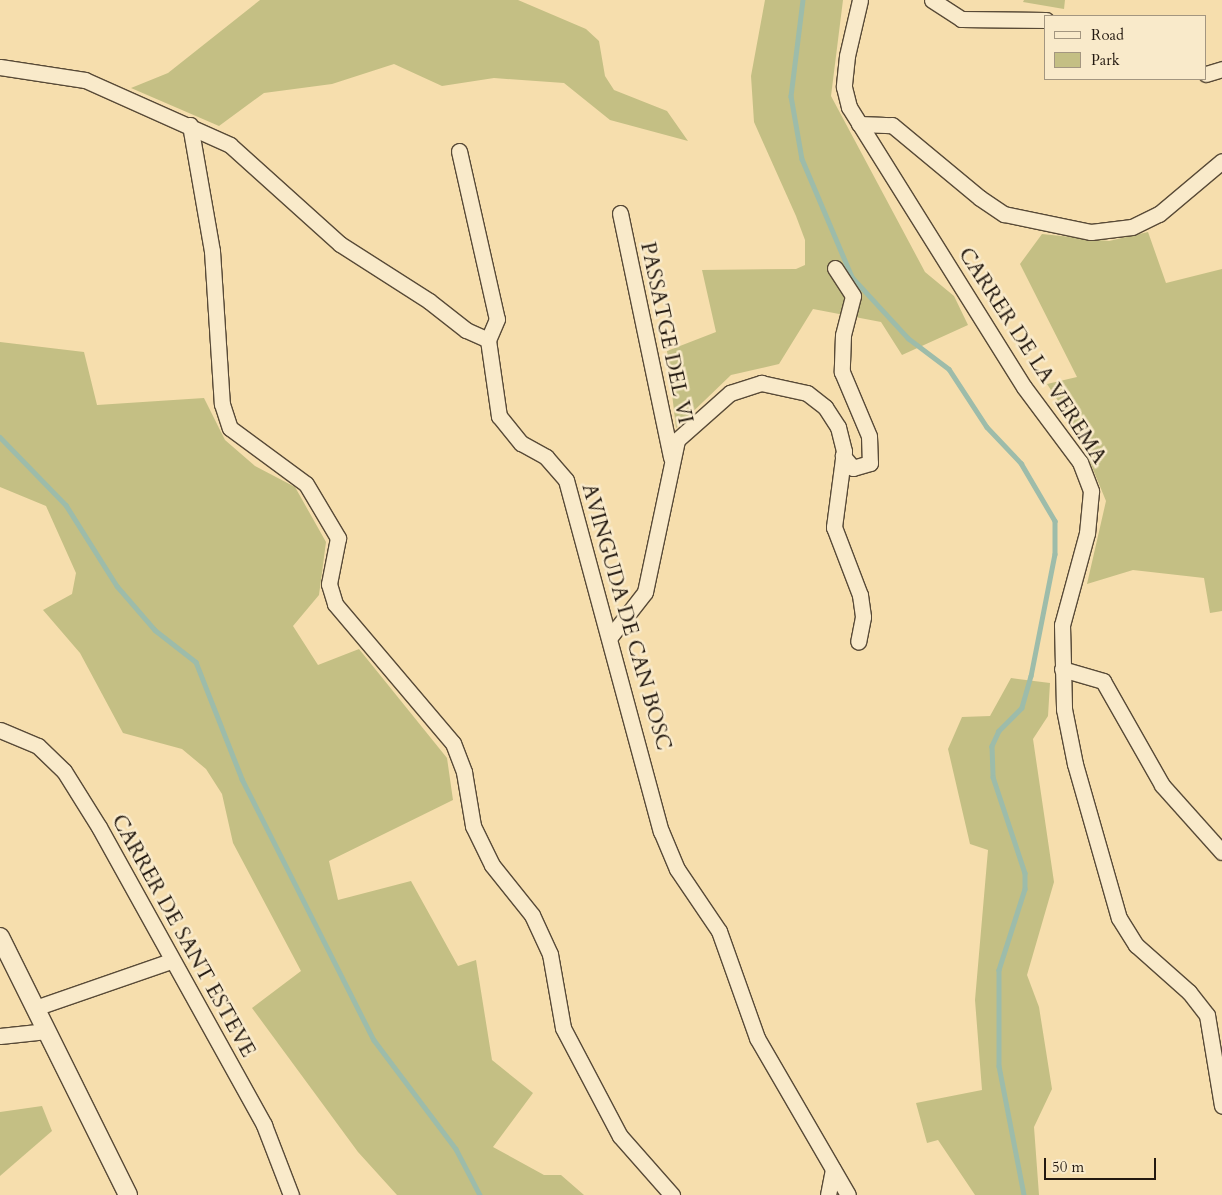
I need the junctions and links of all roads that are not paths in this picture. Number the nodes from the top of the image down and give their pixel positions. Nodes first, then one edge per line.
1 (860, 0) edge
2 (932, 0) edge
3 (1044, 20) edge
4 (0, 67) edge
5 (1222, 69) edge
6 (1207, 74) edge
7 (860, 124) junction
8 (190, 125) junction
9 (459, 150) dead end
10 (1222, 161) edge
11 (620, 212) dead end
12 (836, 268) dead end
13 (488, 340) junction
14 (843, 456) junction
15 (672, 462) junction
16 (610, 637) junction
17 (858, 642) dead end
18 (1062, 669) junction
19 (0, 730) edge
20 (1222, 852) edge
21 (0, 937) edge
22 (171, 961) junction
23 (35, 1008) junction
24 (47, 1031) junction
25 (0, 1036) edge
26 (1222, 1106) edge
27 (833, 1169) junction
28 (128, 1195) edge
29 (291, 1195) edge
30 (672, 1195) edge
31 (828, 1195) edge
32 (848, 1195) edge

1 - 7 street, CARRER DE LA VEREMA
2 - 3 street
4 - 8 street
5 - 6 street
7 - 10 street
7 - 18 street, CARRER DE LA VEREMA
8 - 13 street
8 - 30 street
9 - 13 street
11 - 15 street, PASSATGE DEL VI
12 - 14 street
13 - 16 street, AVINGUDA DE CAN BOSC
14 - 15 street
14 - 17 street
15 - 16 street
16 - 27 street, AVINGUDA DE CAN BOSC
18 - 20 street
18 - 26 street, CARRER DE LA VEREMA
19 - 22 street, CARRER DE SANT ESTEVE
21 - 23 street
22 - 23 street
22 - 29 street, CARRER DE SANT ESTEVE
23 - 24 street
24 - 25 street
24 - 28 street
27 - 31 street
27 - 32 street, AVINGUDA DE CAN BOSC

